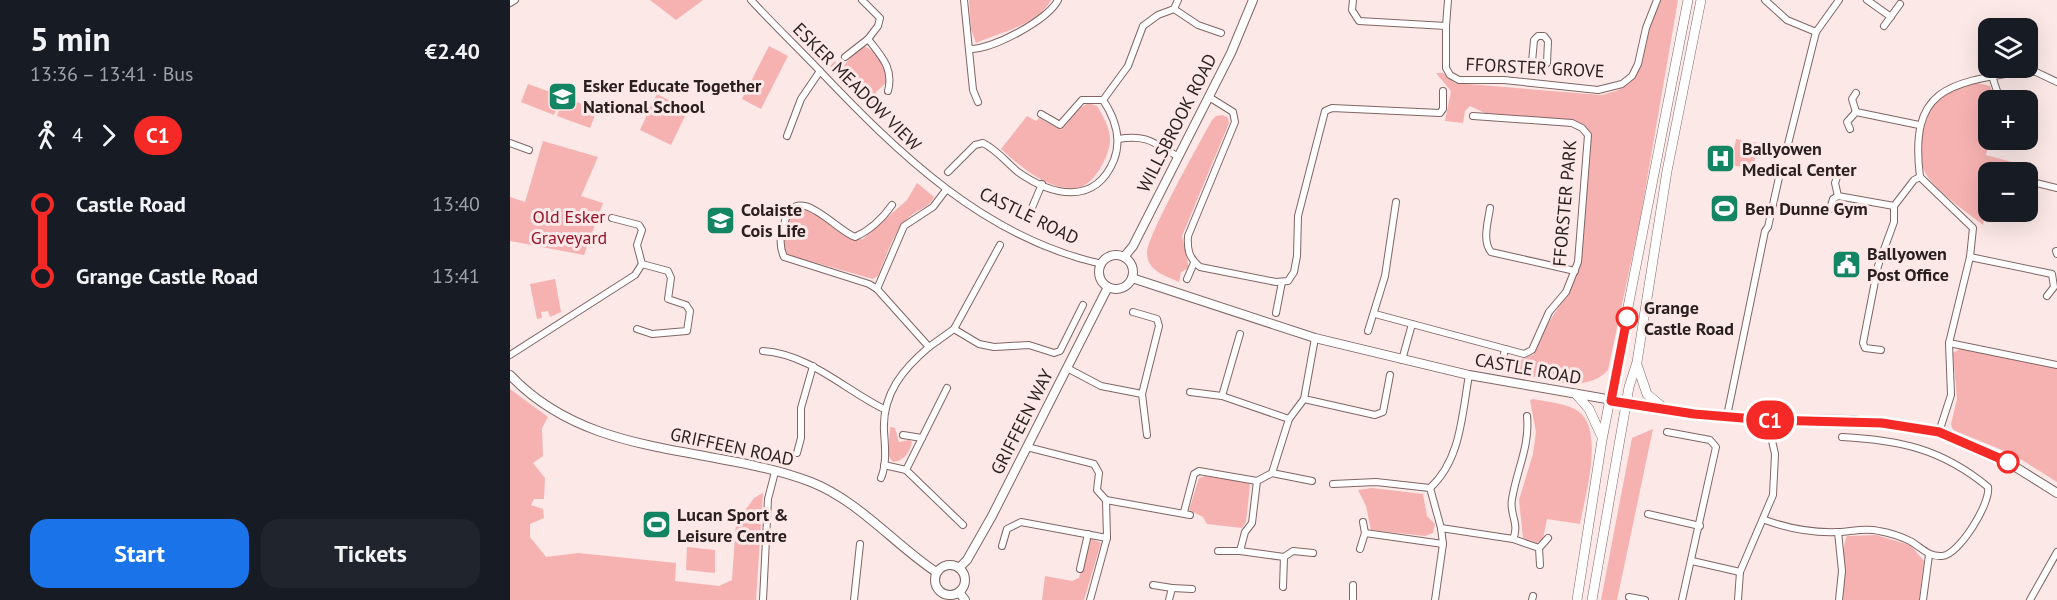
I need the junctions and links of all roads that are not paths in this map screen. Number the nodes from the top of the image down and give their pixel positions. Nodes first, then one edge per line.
1 (515, 0) edge
2 (751, 0) edge
3 (862, 0) edge
4 (964, 0) edge
5 (1058, 0) edge
6 (1178, 0) edge
7 (1253, 0) edge
8 (1353, 0) edge
9 (1448, 0) edge
10 (1657, 0) edge
11 (1688, 0) edge
12 (1701, 0) edge
13 (1765, 0) edge
14 (1839, 0) edge
15 (1867, 0) edge
16 (510, 3) edge
17 (1900, 4) dead end
18 (1174, 9) junction
19 (1891, 17) junction
20 (1446, 26) junction
21 (1884, 26) dead end
22 (1816, 32) junction
23 (1221, 33) dead end
24 (868, 39) junction
25 (969, 49) junction
26 (845, 57) dead end
27 (1539, 68) junction
28 (820, 71) junction
29 (2038, 73) edge
30 (1985, 78) edge
31 (2057, 82) edge
32 (1539, 83) junction
33 (888, 91) dead end
34 (1443, 91) dead end
35 (1856, 93) dead end
36 (1209, 97) junction
37 (1102, 100) junction
38 (978, 102) dead end
39 (1856, 112) junction
40 (1041, 114) dead end
41 (1473, 116) dead end
42 (1919, 125) junction
43 (1850, 129) dead end
44 (787, 136) dead end
45 (1118, 139) junction
46 (510, 143) edge
47 (1788, 144) dead end
48 (529, 150) dead end
49 (1177, 156) junction
50 (948, 172) dead end
51 (1780, 173) dead end
52 (1837, 177) dead end
53 (1920, 177) junction
54 (2038, 183) edge
55 (1042, 184) junction
56 (2057, 188) edge
57 (946, 190) junction
58 (1838, 196) junction
59 (1396, 202) dead end
60 (892, 205) dead end
61 (1894, 206) junction
62 (1490, 208) dead end
63 (1830, 209) dead end
64 (1031, 210) dead end
65 (612, 218) dead end
66 (1000, 245) dead end
67 (1124, 257) junction
68 (1970, 257) junction
69 (1194, 262) junction
70 (642, 264) junction
71 (1102, 264) junction
72 (2057, 268) edge
73 (1575, 271) junction
74 (2052, 274) junction
75 (1132, 278) junction
76 (1187, 279) dead end
77 (1282, 282) junction
78 (1108, 287) junction
79 (877, 289) junction
80 (2047, 296) dead end
81 (1083, 305) dead end
82 (1133, 312) dead end
83 (1276, 313) dead end
84 (1375, 314) junction
85 (1412, 324) junction
86 (637, 329) dead end
87 (954, 330) junction
88 (1368, 331) dead end
89 (1240, 334) dead end
90 (1315, 338) junction
91 (1949, 343) junction
92 (929, 347) junction
93 (1505, 349) junction
94 (1881, 350) dead end
95 (763, 351) dead end
96 (510, 355) edge
97 (1402, 360) junction
98 (1637, 362) junction
99 (1502, 363) dead end
100 (2057, 365) edge
101 (813, 366) junction
102 (1067, 368) junction
103 (510, 375) edge
104 (1390, 375) dead end
105 (1469, 375) junction
106 (947, 388) dead end
107 (1190, 392) dead end
108 (1142, 394) junction
109 (1576, 394) junction
110 (1222, 396) junction
111 (1304, 399) junction
112 (1611, 401) junction
113 (1626, 403) junction
114 (1665, 409) junction
115 (885, 410) junction
116 (1527, 416) dead end
117 (1727, 416) junction
118 (1289, 419) junction
119 (1767, 420) junction
120 (1667, 432) dead end
121 (1939, 432) junction
122 (903, 435) dead end
123 (1147, 435) dead end
124 (1842, 437) dead end
125 (922, 438) junction
126 (1602, 440) junction
127 (1027, 447) junction
128 (797, 453) dead end
129 (884, 465) junction
130 (906, 470) junction
131 (775, 472) junction
132 (1272, 473) junction
133 (881, 478) dead end
134 (1257, 481) junction
135 (1312, 481) dead end
136 (1334, 484) dead end
137 (1430, 488) junction
138 (2057, 494) edge
139 (1106, 500) junction
140 (1648, 514) dead end
141 (1765, 520) junction
142 (1363, 522) dead end
143 (963, 525) dead end
144 (1700, 526) junction
145 (1441, 528) junction
146 (1838, 532) junction
147 (1365, 533) junction
148 (1088, 534) junction
149 (1107, 538) junction
150 (1548, 538) dead end
151 (1513, 539) junction
152 (860, 544) dead end
153 (1443, 544) junction
154 (1002, 546) dead end
155 (1539, 548) junction
156 (1360, 549) dead end
157 (1218, 550) dead end
158 (1240, 551) junction
159 (2057, 552) edge
160 (1312, 553) dead end
161 (1929, 555) junction
162 (1284, 557) junction
163 (1692, 561) junction
164 (1540, 565) dead end
165 (959, 568) junction
166 (1080, 569) dead end
167 (936, 572) junction
168 (1740, 572) junction
169 (1153, 585) dead end
170 (1353, 585) dead end
171 (1283, 587) dead end
172 (1172, 588) junction
173 (1192, 590) dead end
174 (959, 592) junction
175 (1629, 597) dead end
176 (763, 600) edge
177 (854, 600) edge
178 (965, 600) edge
179 (1090, 600) edge
180 (1169, 600) edge
181 (1353, 600) edge
182 (1435, 600) edge
183 (1577, 600) edge
184 (1592, 600) edge
185 (1645, 600) edge
186 (1682, 600) edge
187 (1738, 600) edge
188 (1839, 600) edge
189 (1923, 600) edge
190 (2030, 600) edge

1 - 16 street
2 - 28 street, ESKER MEADOW VIEW
3 - 24 street
4 - 25 street
5 - 25 street
6 - 18 street
7 - 36 street, WILLSBROOK ROAD
8 - 20 street
9 - 20 street, FFORSTER GROVE
10 - 32 street, FFORSTER GROVE
11 - 112 main road
12 - 98 main road
13 - 22 street
14 - 22 street
15 - 19 street
17 - 19 street
18 - 23 street
18 - 37 street
19 - 21 street
20 - 32 street, FFORSTER GROVE
22 - 47 street
24 - 26 street
24 - 33 street
25 - 38 street
27 - 27 street
27 - 32 street
28 - 44 street
28 - 57 street, ESKER MEADOW VIEW
29 - 31 street
30 - 42 street
34 - 77 street
35 - 39 street
36 - 49 street, WILLSBROOK ROAD
36 - 69 street
37 - 40 street
37 - 45 street
39 - 42 street
39 - 43 street
41 - 73 street, FFORSTER PARK
42 - 53 street
45 - 49 street
45 - 55 street
46 - 48 street
49 - 67 street, WILLSBROOK ROAD
50 - 55 street
51 - 117 street
52 - 58 street
53 - 61 street
53 - 68 street
54 - 56 street
55 - 64 street
57 - 71 street, CASTLE ROAD
57 - 79 street
58 - 61 street
58 - 63 street
59 - 84 street
60 - 79 street
61 - 94 street
62 - 73 street
65 - 70 street
66 - 87 street
67 - 71 street
67 - 75 street
68 - 74 street
68 - 91 street
69 - 76 street
69 - 77 street
70 - 86 street
70 - 96 street
71 - 78 street
72 - 74 street
73 - 93 street, FFORSTER PARK
74 - 80 street
75 - 78 street
75 - 90 street, CASTLE ROAD
77 - 83 street
78 - 102 street, GRIFFEEN WAY
79 - 92 street
81 - 87 street
82 - 108 street
84 - 85 street
84 - 88 street
85 - 93 street
85 - 97 street
87 - 92 street
89 - 110 street
90 - 97 street, CASTLE ROAD
90 - 111 street
91 - 100 street
91 - 121 street
92 - 115 street
93 - 99 street
95 - 101 street
97 - 105 street, CASTLE ROAD
98 - 113 main road
98 - 114 main road
101 - 115 street
101 - 128 street
102 - 108 street
102 - 127 street, GRIFFEEN WAY
103 - 131 street, GRIFFEEN ROAD
104 - 111 street
105 - 109 street, CASTLE ROAD
105 - 137 street
106 - 125 street
107 - 110 street
108 - 123 street
109 - 112 street, CASTLE ROAD
109 - 126 main road
110 - 118 street
111 - 118 street
112 - 113 street, CASTLE ROAD
112 - 126 main road
113 - 114 street, CASTLE ROAD
113 - 184 main road
114 - 117 street, CASTLE ROAD
115 - 129 street
116 - 151 street
117 - 119 street, CASTLE ROAD
118 - 132 street
119 - 121 street, CASTLE ROAD
119 - 141 street
120 - 144 street
121 - 138 street, CASTLE ROAD
122 - 125 street
124 - 161 street
125 - 130 street
126 - 183 main road
127 - 139 street
127 - 165 street, GRIFFEEN WAY
129 - 130 street
129 - 133 street
130 - 143 street
131 - 167 street, GRIFFEEN ROAD
131 - 176 street
132 - 134 street
132 - 135 street
134 - 139 street
134 - 158 street
136 - 137 street
137 - 145 street
139 - 149 street
140 - 144 street
141 - 146 street
141 - 168 street
142 - 147 street
144 - 163 street
145 - 151 street
145 - 153 street
146 - 161 street
146 - 188 street
147 - 153 street
147 - 156 street
148 - 149 street
148 - 154 street
148 - 166 street
149 - 179 street
150 - 155 street
151 - 155 street
152 - 177 street
153 - 182 street
155 - 164 street
157 - 158 street
158 - 162 street
159 - 190 street
160 - 162 street
161 - 189 street
162 - 171 street
163 - 168 street
163 - 186 street
165 - 167 street
165 - 174 street
167 - 174 street, GRIFFEEN ROAD
168 - 187 street
169 - 172 street
170 - 181 street
172 - 173 street
172 - 180 street
174 - 178 street
175 - 185 street

